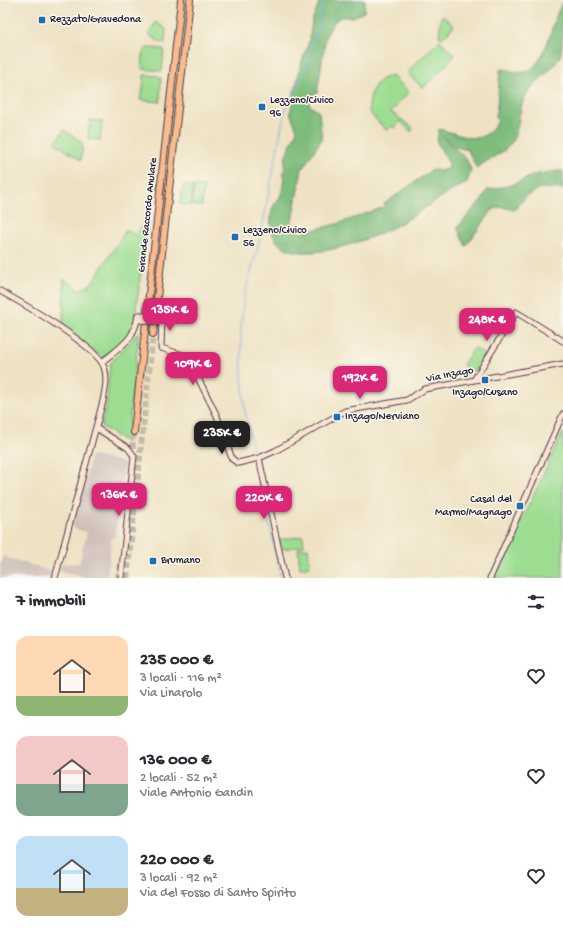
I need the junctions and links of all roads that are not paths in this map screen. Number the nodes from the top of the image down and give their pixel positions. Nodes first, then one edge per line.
1 (181, 0) edge
2 (190, 0) edge
3 (0, 291) edge
4 (153, 334) tunnel mouth
5 (563, 341) edge
6 (102, 362) junction
7 (563, 364) edge
8 (474, 380) junction
9 (563, 414) edge
10 (96, 428) junction
11 (134, 432) tunnel mouth
12 (259, 458) junction
13 (55, 578) edge
14 (121, 578) edge
15 (284, 578) edge
16 (490, 578) edge

1 - 11 highway, Grande Raccordo Anulare
2 - 4 highway, Grande Raccordo Anulare
3 - 6 street
5 - 8 street
6 - 10 street
6 - 12 street, Via Inzago, bridge
7 - 8 street, Via Inzago
8 - 12 street, Via Inzago
9 - 16 street
10 - 13 street
10 - 14 street
12 - 15 street

